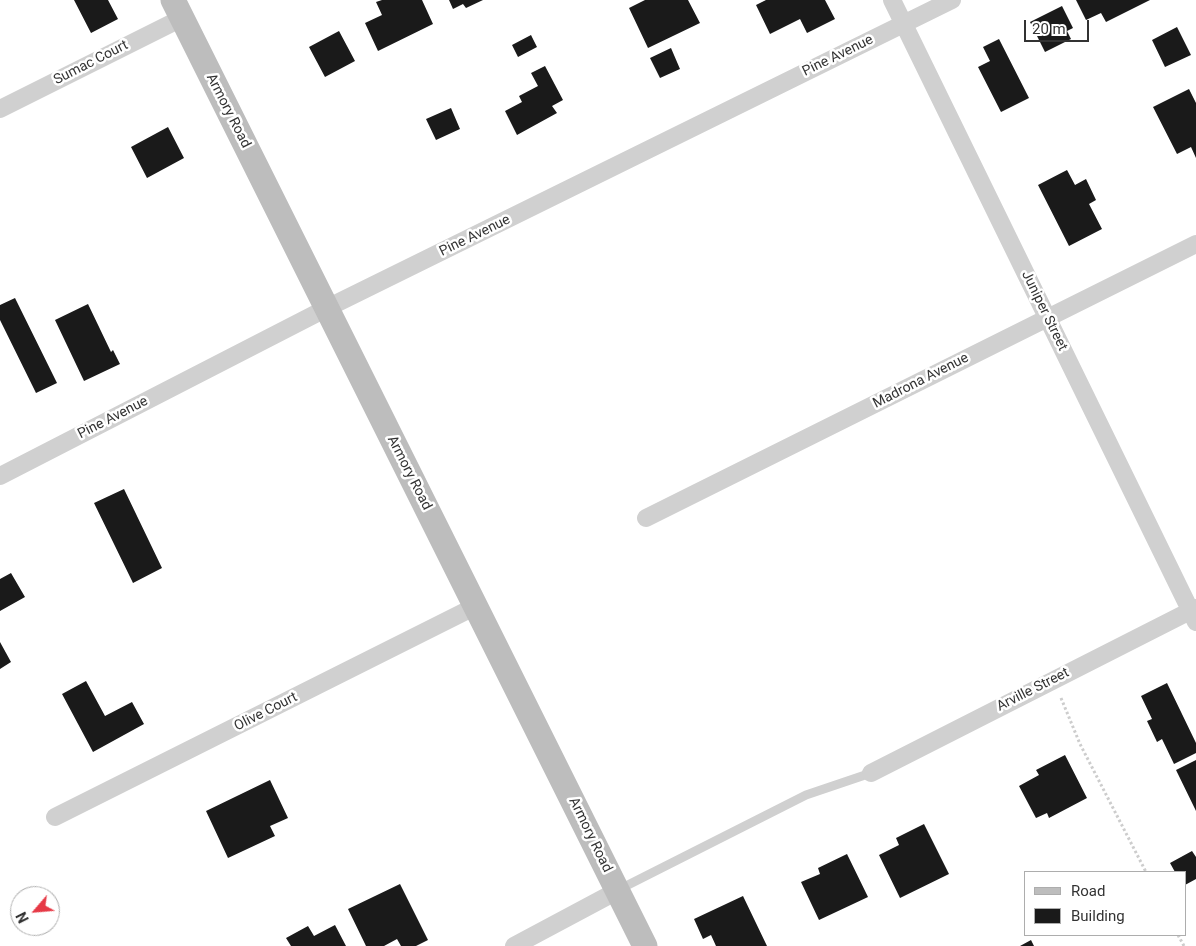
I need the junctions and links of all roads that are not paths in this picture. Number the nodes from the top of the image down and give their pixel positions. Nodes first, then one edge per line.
1 (892, 0) edge
2 (952, 0) edge
3 (177, 9) edge
4 (905, 23) junction
5 (0, 109) edge
6 (1196, 244) edge
7 (327, 308) junction
8 (1048, 318) junction
9 (0, 476) edge
10 (646, 518) dead end
11 (476, 606) junction
12 (1194, 614) edge
13 (870, 773) joint
14 (55, 817) dead end
15 (617, 891) junction
16 (514, 946) edge
17 (645, 946) edge

1 - 4 street, Juniper Street
2 - 4 street, Pine Avenue
3 - 5 street, Sumac Court
3 - 7 street, Armory Road
4 - 7 street, Pine Avenue
4 - 8 street, Juniper Street
6 - 8 street, Madrona Avenue
7 - 9 street, Pine Avenue
7 - 11 street, Armory Road
8 - 10 street, Madrona Avenue
8 - 12 street, Juniper Street
11 - 14 street, Olive Court
11 - 15 street, Armory Road
12 - 13 street, Arville Street
13 - 15 lane
15 - 16 street
15 - 17 street, Armory Road

